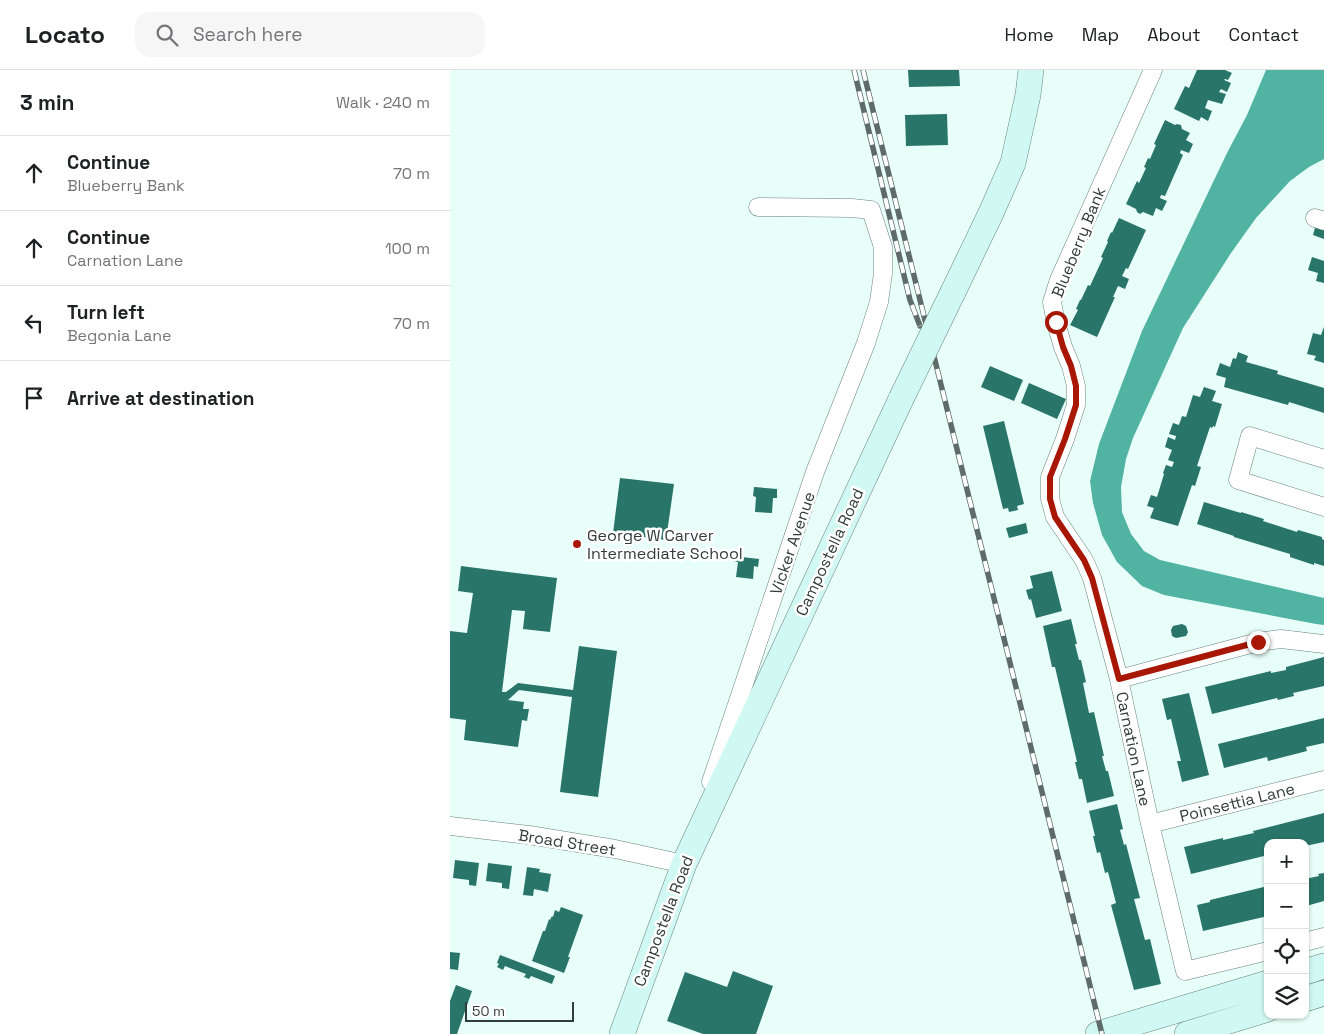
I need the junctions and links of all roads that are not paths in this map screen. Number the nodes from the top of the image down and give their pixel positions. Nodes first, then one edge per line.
1 (1031, 70) edge
2 (1153, 70) edge
3 (758, 207) dead end
4 (1324, 459) edge
5 (1050, 477) joint
6 (1324, 507) edge
7 (1324, 644) edge
8 (1119, 679) junction
9 (1324, 780) edge
10 (1150, 824) junction
11 (450, 826) edge
12 (684, 864) junction
13 (1324, 937) edge
14 (1309, 941) edge
15 (1264, 952) edge
16 (1324, 966) edge
17 (1309, 971) edge
18 (1264, 984) edge
19 (1324, 993) edge
20 (1309, 998) edge
21 (1264, 1011) edge
22 (622, 1034) edge
23 (1098, 1034) edge
24 (1186, 1034) edge

1 - 12 main road, Campostella Road, bridge
2 - 5 street, Blueberry Bank
3 - 12 street, Vicker Avenue
4 - 6 street
5 - 8 street, Carnation Lane
7 - 8 street
8 - 10 street, Carnation Lane
9 - 10 street, Poinsettia Lane
10 - 15 street, Carnation Lane
11 - 12 street, Broad Street
12 - 22 main road, Campostella Road
13 - 14 street
16 - 17 main road
18 - 23 main road
19 - 20 main road
21 - 24 main road

